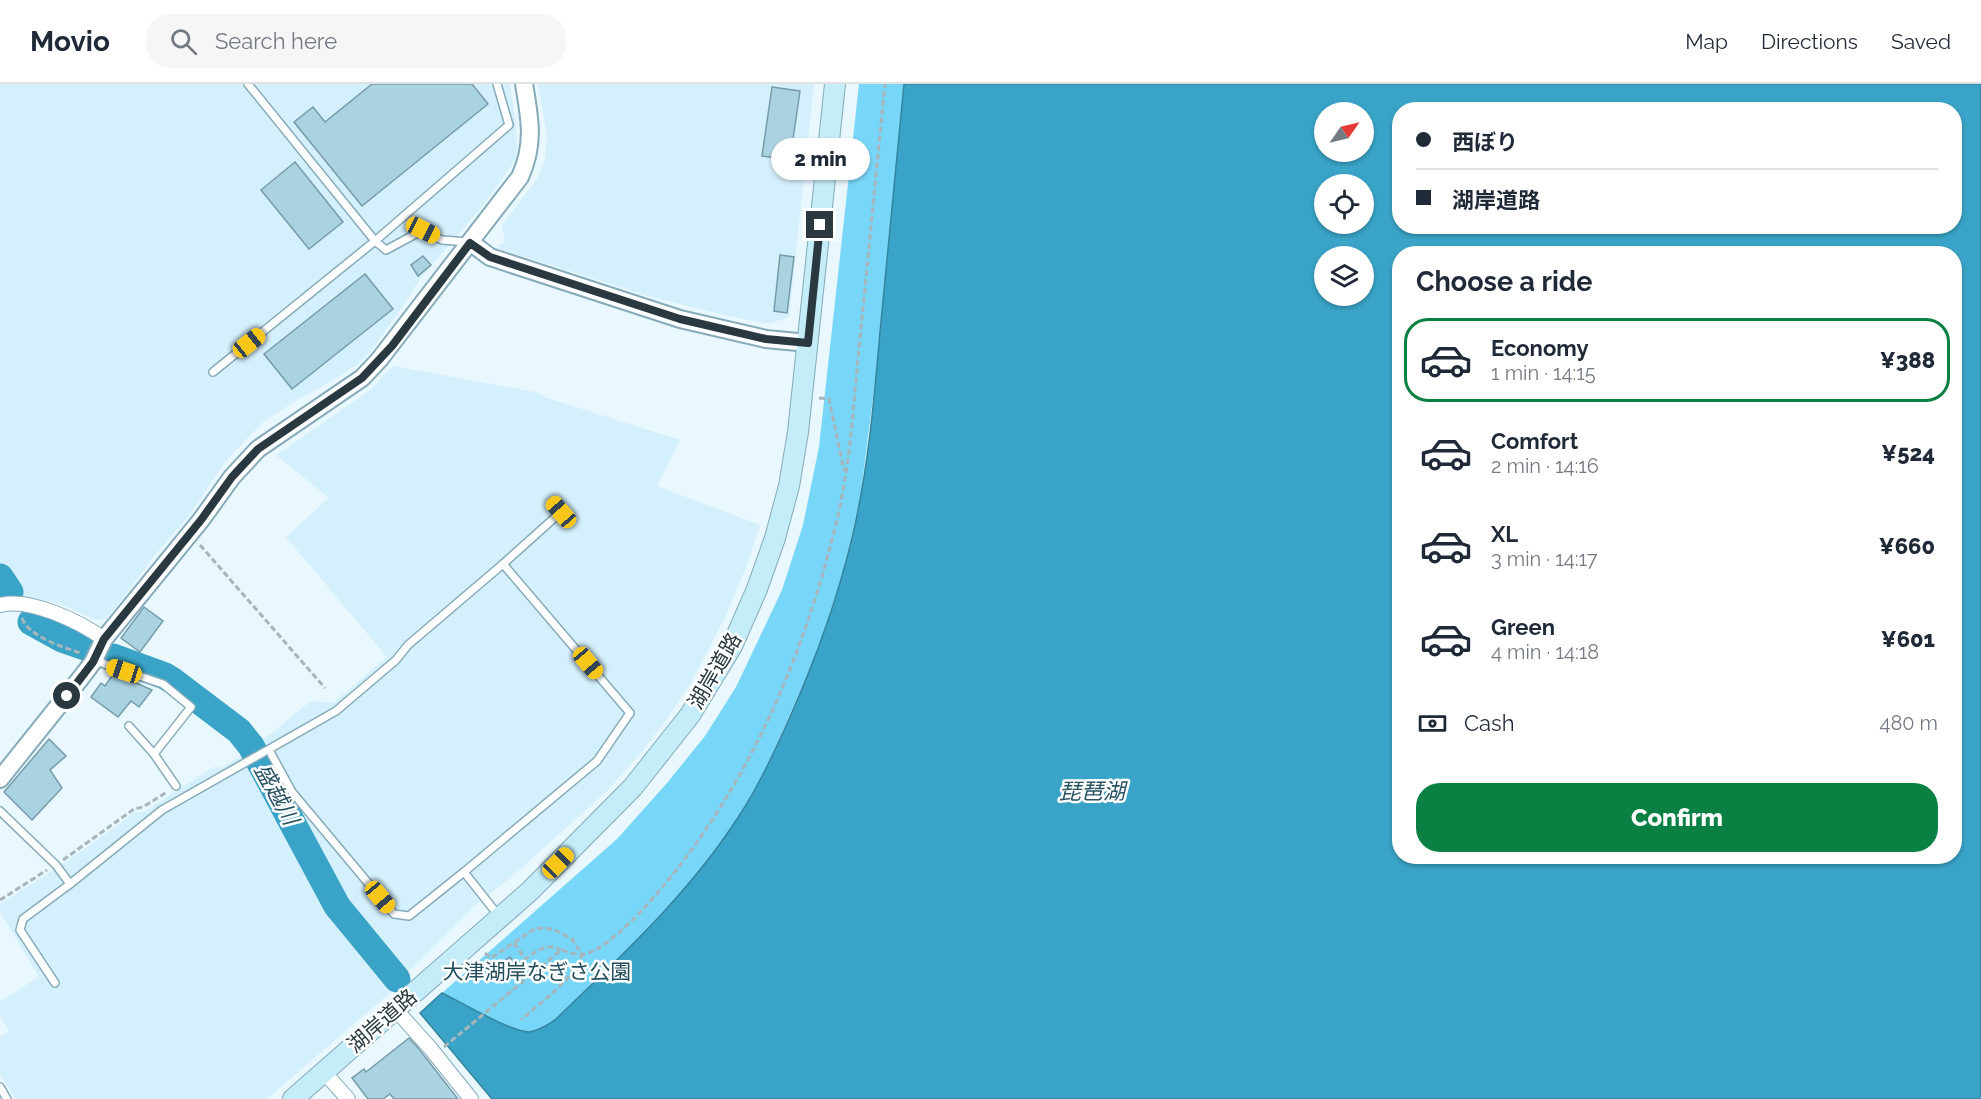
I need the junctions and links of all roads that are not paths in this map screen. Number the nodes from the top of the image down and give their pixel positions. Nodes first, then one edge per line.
1 (248, 84) edge
2 (497, 84) edge
3 (524, 84) edge
4 (835, 84) edge
5 (375, 241) junction
6 (470, 243) junction
7 (808, 343) junction
8 (213, 372) dead end
9 (552, 502) dead end
10 (503, 564) junction
11 (0, 605) edge
12 (104, 639) junction
13 (90, 657) junction
14 (129, 726) dead end
15 (267, 751) junction
16 (154, 754) junction
17 (0, 779) edge
18 (176, 786) road end
19 (0, 811) edge
20 (464, 872) junction
21 (70, 884) junction
22 (500, 918) junction
23 (55, 983) dead end
24 (396, 1010) junction
25 (324, 1072) junction
26 (0, 1087) edge
27 (7, 1099) edge
28 (293, 1099) edge
29 (348, 1099) edge
30 (471, 1099) edge

1 - 5 lane
2 - 5 lane
3 - 6 street
4 - 7 main road, 湖岸道路
5 - 6 lane
5 - 8 lane
6 - 7 street
6 - 12 street
7 - 22 main road, 湖岸道路
9 - 10 lane
10 - 15 lane
10 - 20 lane
11 - 12 street
12 - 13 street
13 - 16 lane
13 - 17 street
14 - 16 lane
15 - 20 lane
15 - 21 lane
16 - 18 lane
19 - 21 lane
20 - 22 lane
21 - 23 lane
22 - 24 main road, 湖岸道路
24 - 25 main road, 湖岸道路
24 - 30 street
25 - 28 main road, 湖岸道路
25 - 29 street
26 - 27 lane

